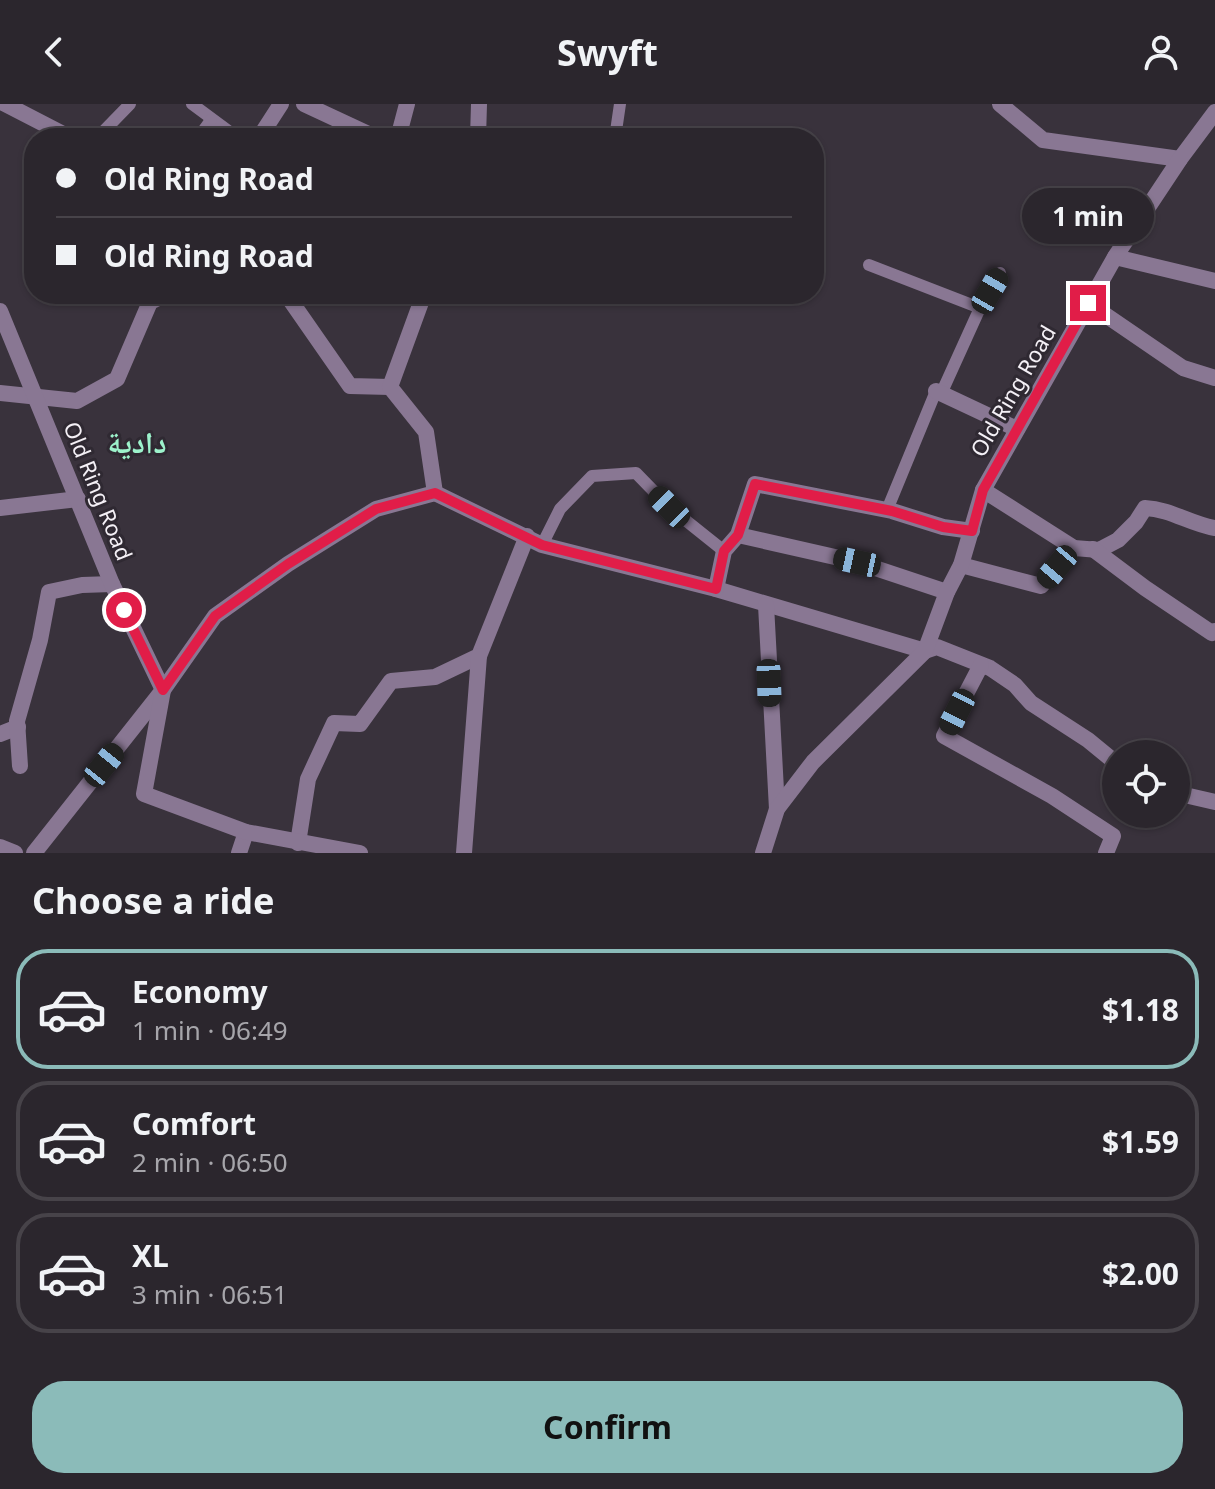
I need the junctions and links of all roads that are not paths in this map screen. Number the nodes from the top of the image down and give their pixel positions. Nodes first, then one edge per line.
1 (5, 104) edge
2 (130, 104) edge
3 (192, 104) edge
4 (281, 104) edge
5 (304, 104) edge
6 (407, 104) edge
7 (479, 104) edge
8 (620, 104) edge
9 (1000, 104) edge
10 (1215, 112) edge
11 (211, 120) junction
12 (52, 128) edge
13 (107, 128) edge
14 (205, 128) edge
15 (223, 128) edge
16 (265, 128) edge
17 (356, 128) edge
18 (401, 128) edge
19 (478, 128) edge
20 (616, 128) edge
21 (1180, 159) junction
22 (1115, 257) junction
23 (869, 265) dead end
24 (1000, 273) dead end
25 (1215, 281) edge
26 (1088, 303) junction
27 (149, 304) edge
28 (293, 304) edge
29 (420, 304) edge
30 (980, 308) junction
31 (0, 311) edge
32 (1215, 378) edge
33 (390, 387) junction
34 (0, 393) edge
35 (938, 393) junction
36 (36, 396) junction
37 (1017, 429) junction
38 (983, 490) junction
39 (435, 493) junction
40 (78, 499) junction
41 (0, 508) edge
42 (887, 510) junction
43 (1215, 528) edge
44 (972, 531) junction
45 (738, 535) junction
46 (527, 536) junction
47 (542, 545) junction
48 (1074, 548) junction
49 (1093, 549) junction
50 (724, 551) junction
51 (961, 565) junction
52 (112, 584) junction
53 (716, 589) junction
54 (947, 592) junction
55 (766, 605) junction
56 (1215, 631) edge
57 (925, 651) junction
58 (479, 656) junction
59 (981, 665) junction
60 (163, 690) junction
61 (18, 727) junction
62 (0, 734) edge
63 (1102, 752) edge
64 (20, 766) dead end
65 (1190, 796) edge
66 (1215, 802) edge
67 (777, 809) junction
68 (246, 832) junction
69 (298, 843) junction
70 (0, 847) edge
71 (15, 853) edge
72 (34, 853) edge
73 (239, 853) edge
74 (360, 853) edge
75 (464, 853) edge
76 (763, 853) edge
77 (1106, 853) edge

1 - 12 street
2 - 13 lane
3 - 11 lane
4 - 16 street
5 - 17 street
6 - 18 street
7 - 19 street
8 - 20 lane
9 - 21 street
10 - 21 street, Old Ring Road
11 - 14 lane
11 - 15 lane
21 - 22 street, Old Ring Road
22 - 25 street
22 - 26 street, Old Ring Road
23 - 30 lane
24 - 30 lane
26 - 32 street
26 - 37 street, Old Ring Road
27 - 36 street
28 - 33 street
29 - 33 street
30 - 35 lane
31 - 36 street, Old Ring Road
33 - 39 street
34 - 36 street
35 - 37 street
35 - 42 lane
36 - 40 street, Old Ring Road
37 - 38 street, Old Ring Road
38 - 44 street, Old Ring Road
38 - 48 street
39 - 46 street
39 - 60 street
40 - 41 street
40 - 52 street, Old Ring Road
42 - 44 street
42 - 45 street
43 - 49 street
44 - 51 street, Old Ring Road
45 - 50 street
45 - 54 street
46 - 47 street
46 - 58 street
47 - 50 lane
47 - 53 street
48 - 49 street
48 - 51 street
49 - 56 street
50 - 53 street
51 - 54 street, Old Ring Road
52 - 60 street, Old Ring Road
52 - 61 street
53 - 55 street
54 - 57 street, Old Ring Road
55 - 57 street
55 - 67 street
57 - 59 street
57 - 67 street, Old Ring Road
58 - 69 street
58 - 75 street
59 - 63 street
59 - 77 street
60 - 68 street
60 - 72 street
61 - 62 street
61 - 64 street
65 - 66 street
67 - 76 street, Old Ring Road
68 - 69 street
68 - 73 street
69 - 74 street
70 - 71 street

